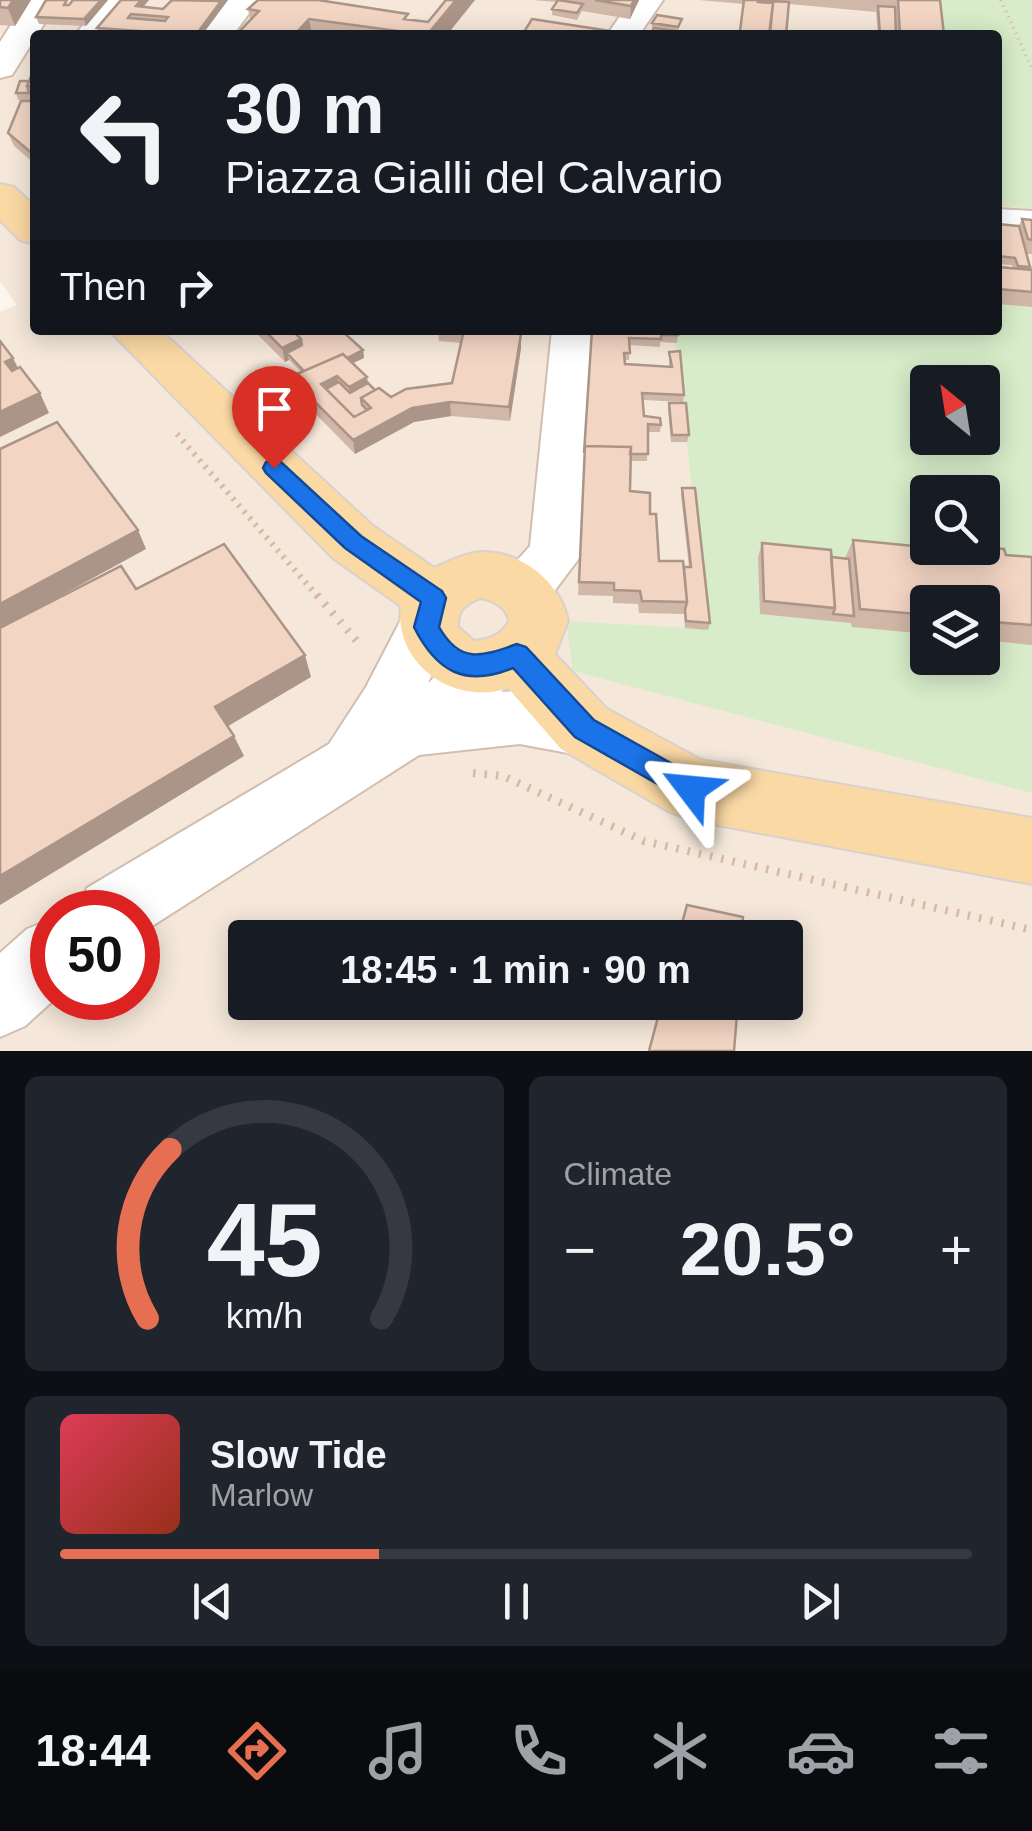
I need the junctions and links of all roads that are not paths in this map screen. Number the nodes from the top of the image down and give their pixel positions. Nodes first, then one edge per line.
1 (43, 0) edge
2 (119, 0) edge
3 (243, 0) edge
4 (647, 0) edge
5 (94, 30) edge
6 (220, 30) edge
7 (626, 30) edge
8 (6, 51) edge
9 (0, 196) edge
10 (1002, 221) edge
11 (1032, 223) edge
12 (30, 227) edge
13 (137, 335) edge
14 (574, 335) edge
15 (524, 590) junction
16 (430, 613) junction
17 (503, 660) junction
18 (584, 729) junction
19 (404, 730) junction
20 (344, 767) junction
21 (1032, 851) edge
22 (146, 890) edge
23 (30, 974) edge
24 (0, 1001) edge

1 - 8 street
2 - 5 street
3 - 6 street
4 - 7 street
9 - 12 main road
10 - 11 street
13 - 16 main road
14 - 15 street
15 - 16 main road
15 - 17 main road
16 - 17 main road
16 - 20 street
17 - 18 main road
17 - 19 street
18 - 19 street
18 - 21 main road
19 - 20 street
20 - 22 street
23 - 24 street

